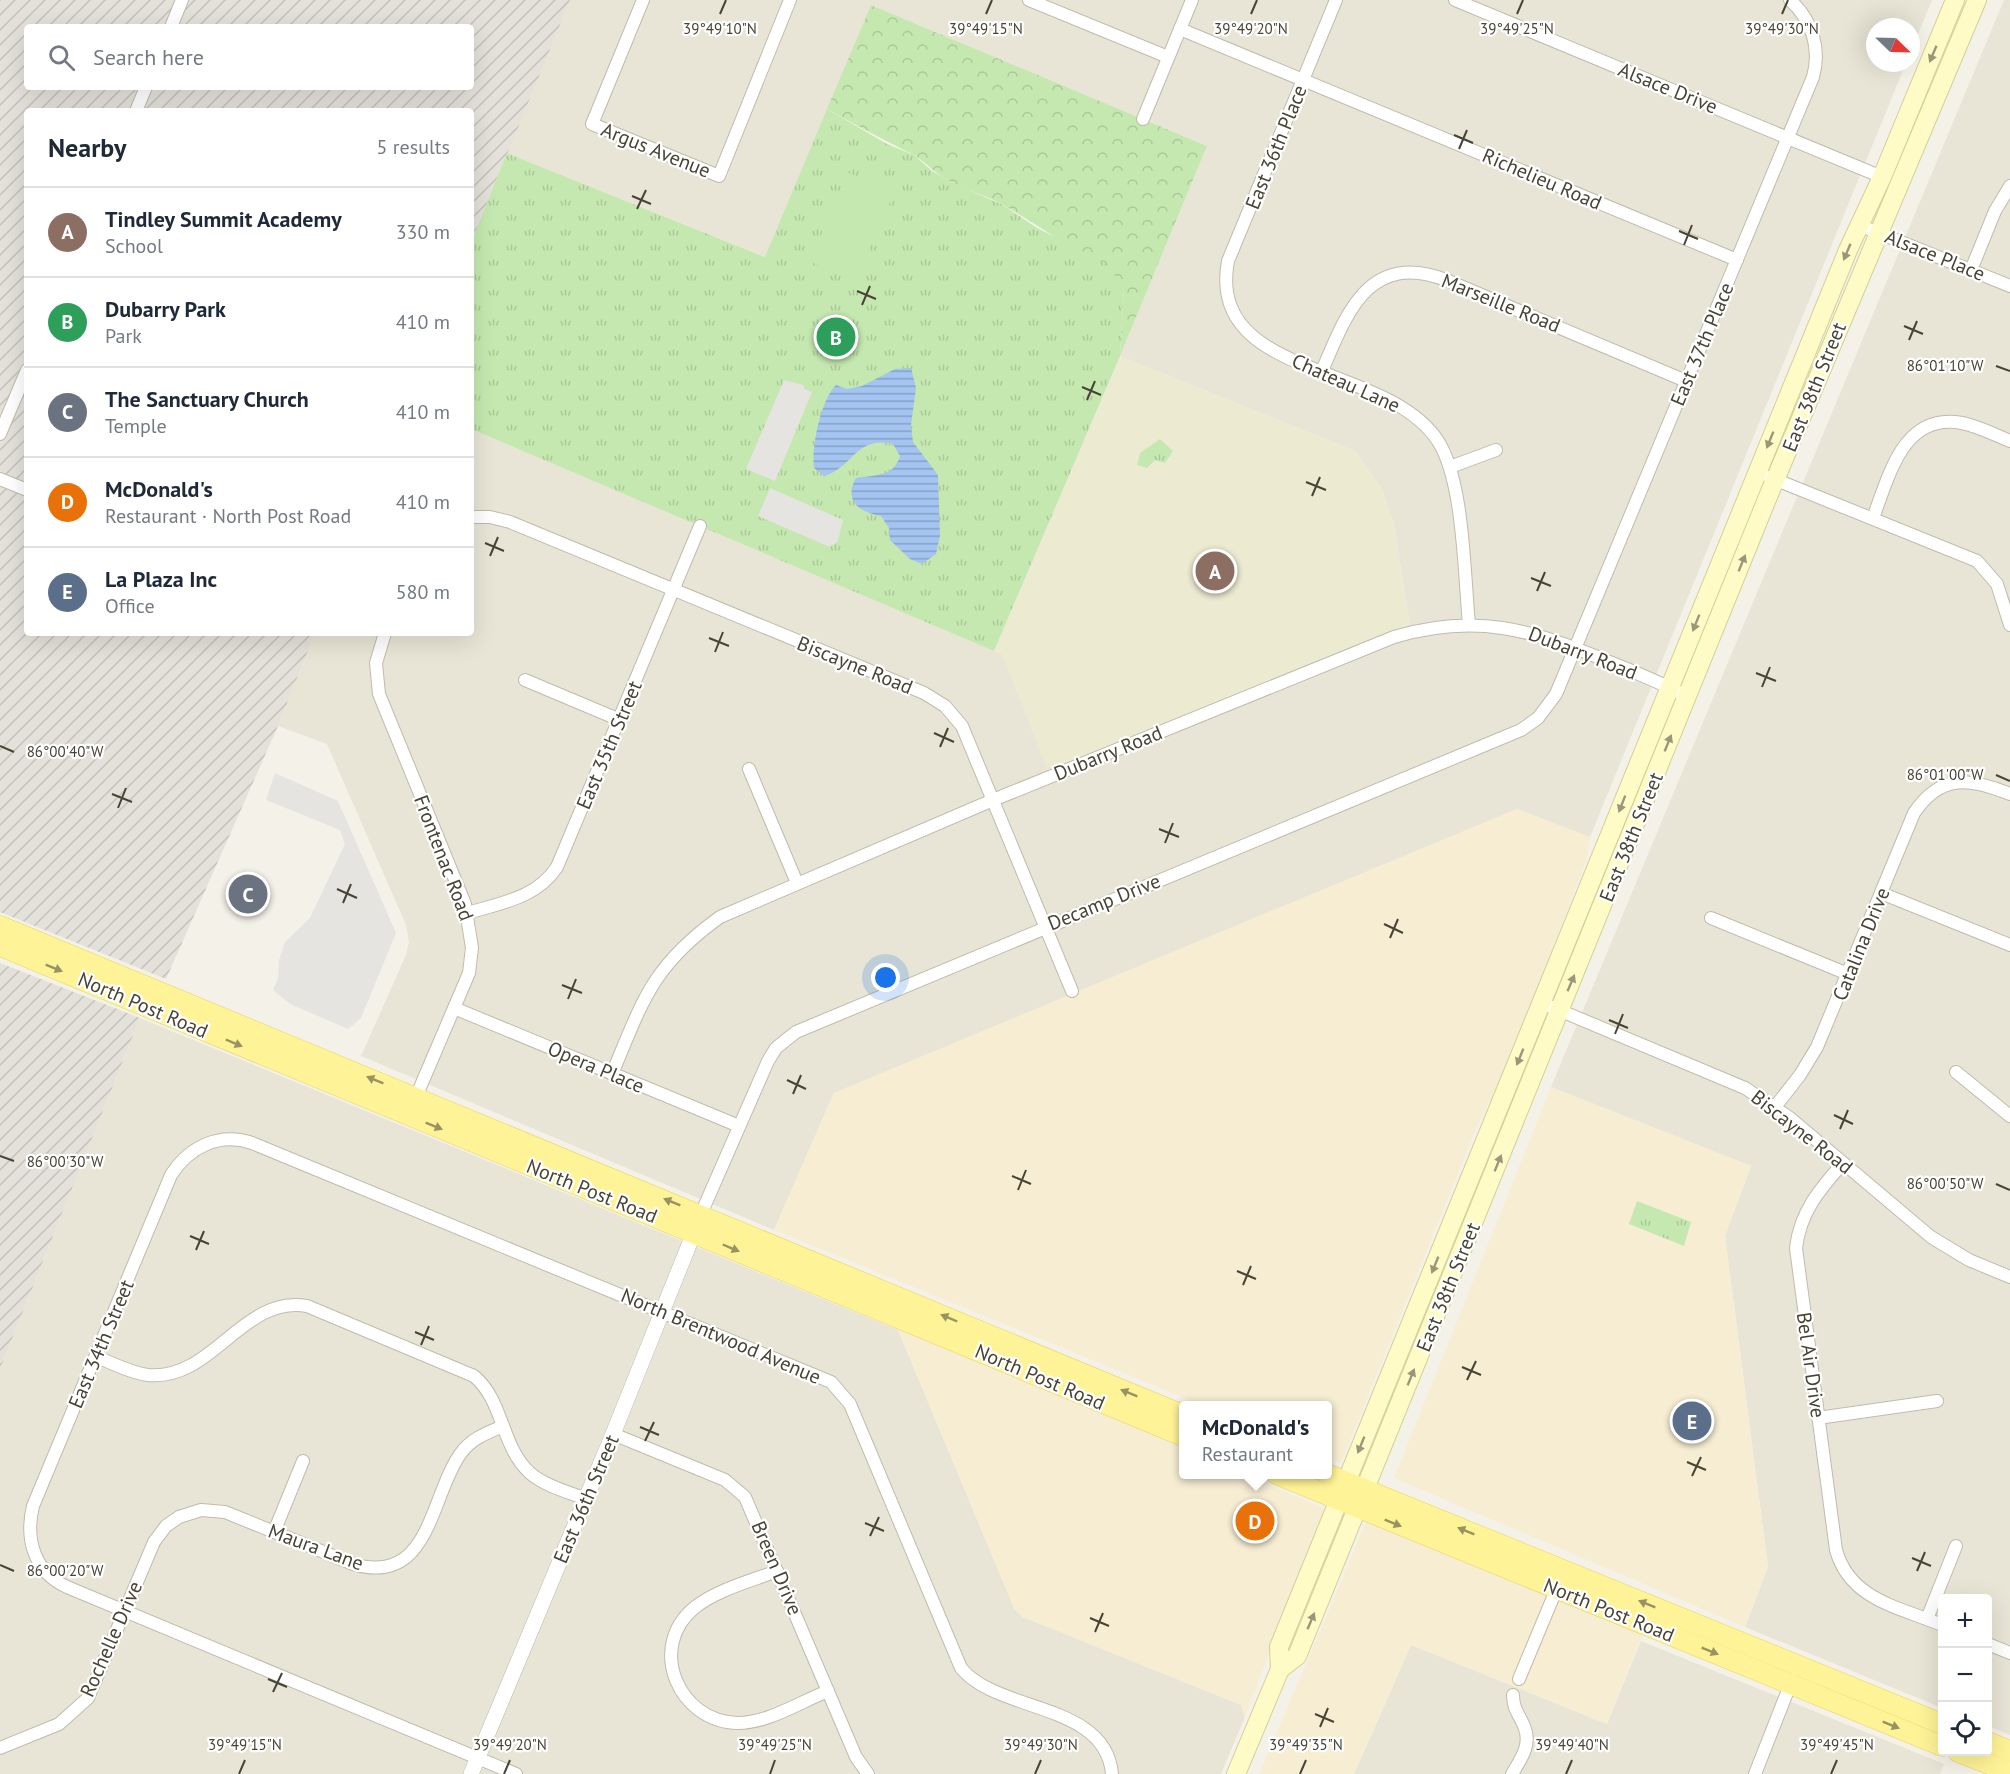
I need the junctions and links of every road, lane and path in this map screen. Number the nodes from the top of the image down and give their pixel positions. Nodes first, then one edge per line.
1 (182, 0) edge
2 (643, 0) edge
3 (790, 0) edge
4 (1029, 0) edge
5 (1192, 0) edge
6 (1336, 0) edge
7 (1455, 0) edge
8 (1790, 0) edge
9 (1955, 0) edge
10 (1977, 0) edge
11 (172, 24) edge
12 (1180, 29) junction
13 (1168, 57) junction
14 (1304, 79) junction
15 (145, 90) edge
16 (137, 108) edge
17 (1143, 119) dead end
18 (1788, 138) junction
19 (1882, 177) junction
20 (2010, 186) edge
21 (1859, 225) junction
22 (1879, 232) junction
23 (1737, 260) junction
24 (1971, 270) junction
25 (2010, 286) edge
26 (1227, 296) joint
27 (1322, 371) junction
28 (24, 377) edge
29 (1686, 381) junction
30 (0, 434) edge
31 (2010, 441) edge
32 (1496, 450) dead end
33 (1450, 467) junction
34 (1757, 472) junction
35 (0, 479) edge
36 (1776, 479) junction
37 (24, 489) edge
38 (474, 517) edge
39 (1873, 518) junction
40 (700, 526) dead end
41 (674, 590) junction
42 (1469, 624) junction
43 (2010, 625) edge
44 (384, 636) edge
45 (1576, 648) junction
46 (525, 680) dead end
47 (1670, 688) junction
48 (1687, 697) junction
49 (620, 720) junction
50 (748, 769) dead end
51 (2010, 794) edge
52 (993, 800) junction
53 (797, 883) junction
54 (1881, 893) junction
55 (468, 913) junction
56 (1711, 918) dead end
57 (0, 926) edge
58 (1046, 926) junction
59 (2010, 945) edge
60 (0, 946) edge
61 (1848, 974) junction
62 (1072, 992) dead end
63 (1542, 1003) junction
64 (454, 1008) junction
65 (1560, 1010) junction
66 (1956, 1072) dead end
67 (612, 1074) junction
68 (412, 1106) junction
69 (1775, 1107) junction
70 (2010, 1116) edge
71 (739, 1126) junction
72 (204, 1144) joint
73 (1843, 1163) junction
74 (698, 1224) junction
75 (2010, 1277) edge
76 (663, 1312) junction
77 (96, 1357) junction
78 (1937, 1401) dead end
79 (1179, 1413) edge
80 (1818, 1418) junction
81 (503, 1426) junction
82 (613, 1434) junction
83 (1179, 1434) edge
84 (303, 1461) dead end
85 (1332, 1478) edge
86 (1294, 1479) edge
87 (1352, 1495) junction
88 (586, 1499) junction
89 (201, 1510) joint
90 (274, 1532) junction
91 (1956, 1546) dead end
92 (777, 1571) junction
93 (1565, 1571) junction
94 (1557, 1589) junction
95 (125, 1612) junction
96 (1927, 1618) junction
97 (1938, 1623) edge
98 (1992, 1646) edge
99 (2010, 1653) edge
100 (1798, 1665) junction
101 (1519, 1679) dead end
102 (1791, 1684) junction
103 (828, 1691) junction
104 (1513, 1695) dead end
105 (1938, 1722) edge
106 (1938, 1744) edge
107 (1992, 1744) edge
108 (0, 1748) edge
109 (2010, 1751) edge
110 (1968, 1756) edge
111 (477, 1758) junction
112 (2010, 1772) edge
113 (471, 1774) edge
114 (516, 1774) edge
115 (868, 1774) edge
116 (1112, 1774) edge
117 (1236, 1774) edge
118 (1512, 1774) edge
119 (1755, 1774) edge

1 - 11 street
2 - 3 street, Argus Avenue
4 - 13 street
5 - 12 street
6 - 14 street, East 36th Place
7 - 18 street, Alsace Drive
8 - 18 street, East 37th Place
9 -> 19 main road, East 38th Street
10 - 22 main road, East 38th Street
12 - 13 street
12 - 14 street, Richelieu Road
13 - 17 street
14 - 23 street, Richelieu Road
14 - 26 street, East 36th Place
15 - 16 street
18 - 19 street, Alsace Drive
18 - 23 street, East 37th Place
19 - 21 main road, East 38th Street
20 - 24 street
21 - 22 street, Alsace Place
21 -> 34 main road, East 38th Street
22 - 24 street, Alsace Place
22 - 36 main road, East 38th Street
23 - 29 street, East 37th Place
24 - 25 street, Alsace Place
26 - 27 street, Chateau Lane
27 - 29 street, Marseille Road
27 - 33 street, Chateau Lane
28 - 30 street
29 - 45 street, East 37th Place
31 - 39 street
32 - 33 street
33 - 42 street, Chateau Lane
34 - 36 street
34 -> 47 main road, East 38th Street
35 - 37 street
36 - 39 street
48 -> 36 main road, East 38th Street
38 - 41 street, Biscayne Road
39 - 43 street
40 - 41 street, East 35th Street
41 - 49 street, East 35th Street
41 - 52 street, Biscayne Road
42 - 45 street, Dubarry Road
42 - 52 street, Dubarry Road
44 - 55 street, Frontenac Road
45 - 47 street, Dubarry Road
45 - 58 street, Decamp Drive
46 - 49 street
47 - 48 street, Dubarry Road
47 -> 63 main road, East 38th Street
65 -> 48 main road, East 38th Street
49 - 55 street, East 35th Street
50 - 53 street
51 - 54 street, Catalina Drive
52 - 53 street, Dubarry Road
52 - 58 street, Biscayne Road
53 - 67 street, Dubarry Road
54 - 59 street
54 - 61 street, Catalina Drive
55 - 64 street, Frontenac Road
56 - 61 street
68 -> 57 main road, North Post Road
58 - 62 street, Biscayne Road
58 - 71 street, Decamp Drive
60 -> 68 main road, North Post Road
61 - 69 street, Catalina Drive
63 - 65 street, Biscayne Road
63 -> 87 main road, East 38th Street
64 - 67 street, Opera Place
64 - 68 street, Frontenac Road
65 - 69 street, Biscayne Road
87 -> 65 main road, East 38th Street
66 - 70 street
67 - 71 street, Opera Place
68 - 74 main road, North Post Road
69 - 73 street, Biscayne Road
71 - 74 street, Decamp Drive
72 - 76 street, North Brentwood Avenue
72 - 77 street, East 34th Street
73 - 75 street, Biscayne Road
73 - 80 street, Bel Air Drive
74 - 76 street, East 36th Street
79 -> 74 main road, North Post Road
74 -> 83 main road, North Post Road
76 - 82 street, East 36th Street
76 - 116 street, North Brentwood Avenue
77 - 81 street
77 - 95 street, East 34th Street
78 - 80 street
80 - 96 street, Bel Air Drive
81 - 88 street
81 - 90 street, Maura Lane
82 - 88 street, East 36th Street
82 - 92 street, Breen Drive
84 - 90 street
85 - 87 main road, North Post Road
86 - 87 main road, North Post Road
93 -> 87 main road, North Post Road
87 -> 94 main road, North Post Road
87 - 117 main road, East 38th Street
88 - 111 street, East 36th Street
89 - 90 street, Maura Lane
89 - 95 street, Rochelle Drive
91 - 96 street
92 - 103 street, Breen Drive
92 - 103 street
93 - 94 street
100 -> 93 main road, North Post Road
94 - 101 street
94 -> 102 main road, North Post Road
95 - 108 street, Rochelle Drive
95 - 111 street
96 - 97 street
98 - 99 street
100 - 102 street
100 - 105 main road, North Post Road
102 -> 106 main road, North Post Road
102 - 119 street
103 - 115 street, Breen Drive
104 - 118 street
107 - 109 main road
110 - 112 main road
111 - 113 street, East 36th Street
111 - 114 street

